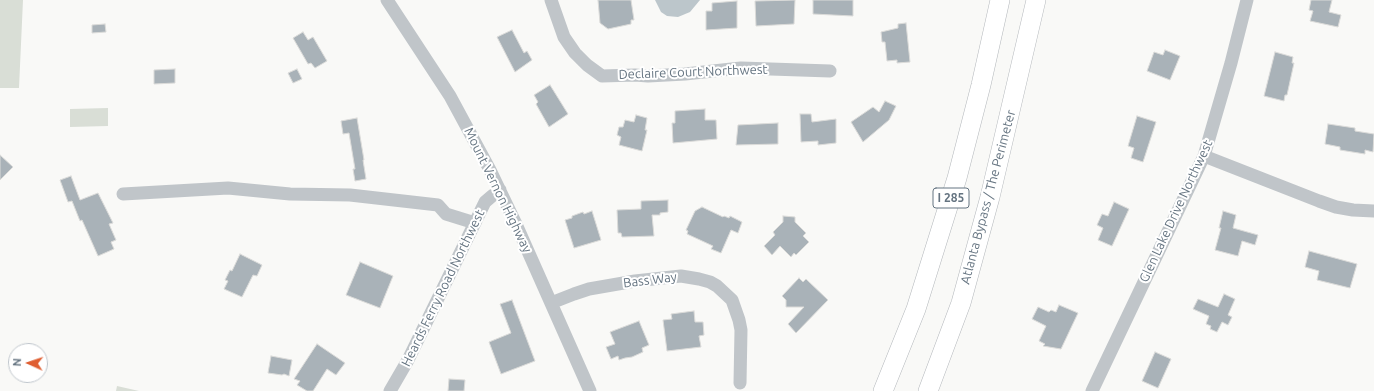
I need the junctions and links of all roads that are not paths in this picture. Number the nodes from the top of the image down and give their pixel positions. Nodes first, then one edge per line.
1 (387, 0) edge
2 (551, 0) edge
3 (1000, 0) edge
4 (1036, 0) edge
5 (1247, 0) edge
6 (830, 71) dead end
7 (1204, 156) junction
8 (500, 190) junction
9 (123, 194) dead end
10 (1374, 210) edge
11 (475, 223) junction
12 (551, 303) junction
13 (740, 383) dead end
14 (390, 391) edge
15 (590, 391) edge
16 (883, 391) edge
17 (928, 391) edge
18 (1092, 391) edge

1 - 8 street, Mount Vernon Highway
2 - 6 street, Declaire Court Northwest
3 - 16 highway, I 285
4 - 17 highway, Atlanta Bypass / The Perimeter / I 285
5 - 7 street, Glen Lake Drive Northwest
7 - 10 street
7 - 18 street, Glen Lake Drive Northwest
8 - 11 street, Heards Ferry Road Northwest
8 - 12 street, Mount Vernon Highway
9 - 11 street
11 - 14 street, Heards Ferry Road Northwest
12 - 13 street, Bass Way
12 - 15 street, Mount Vernon Highway

